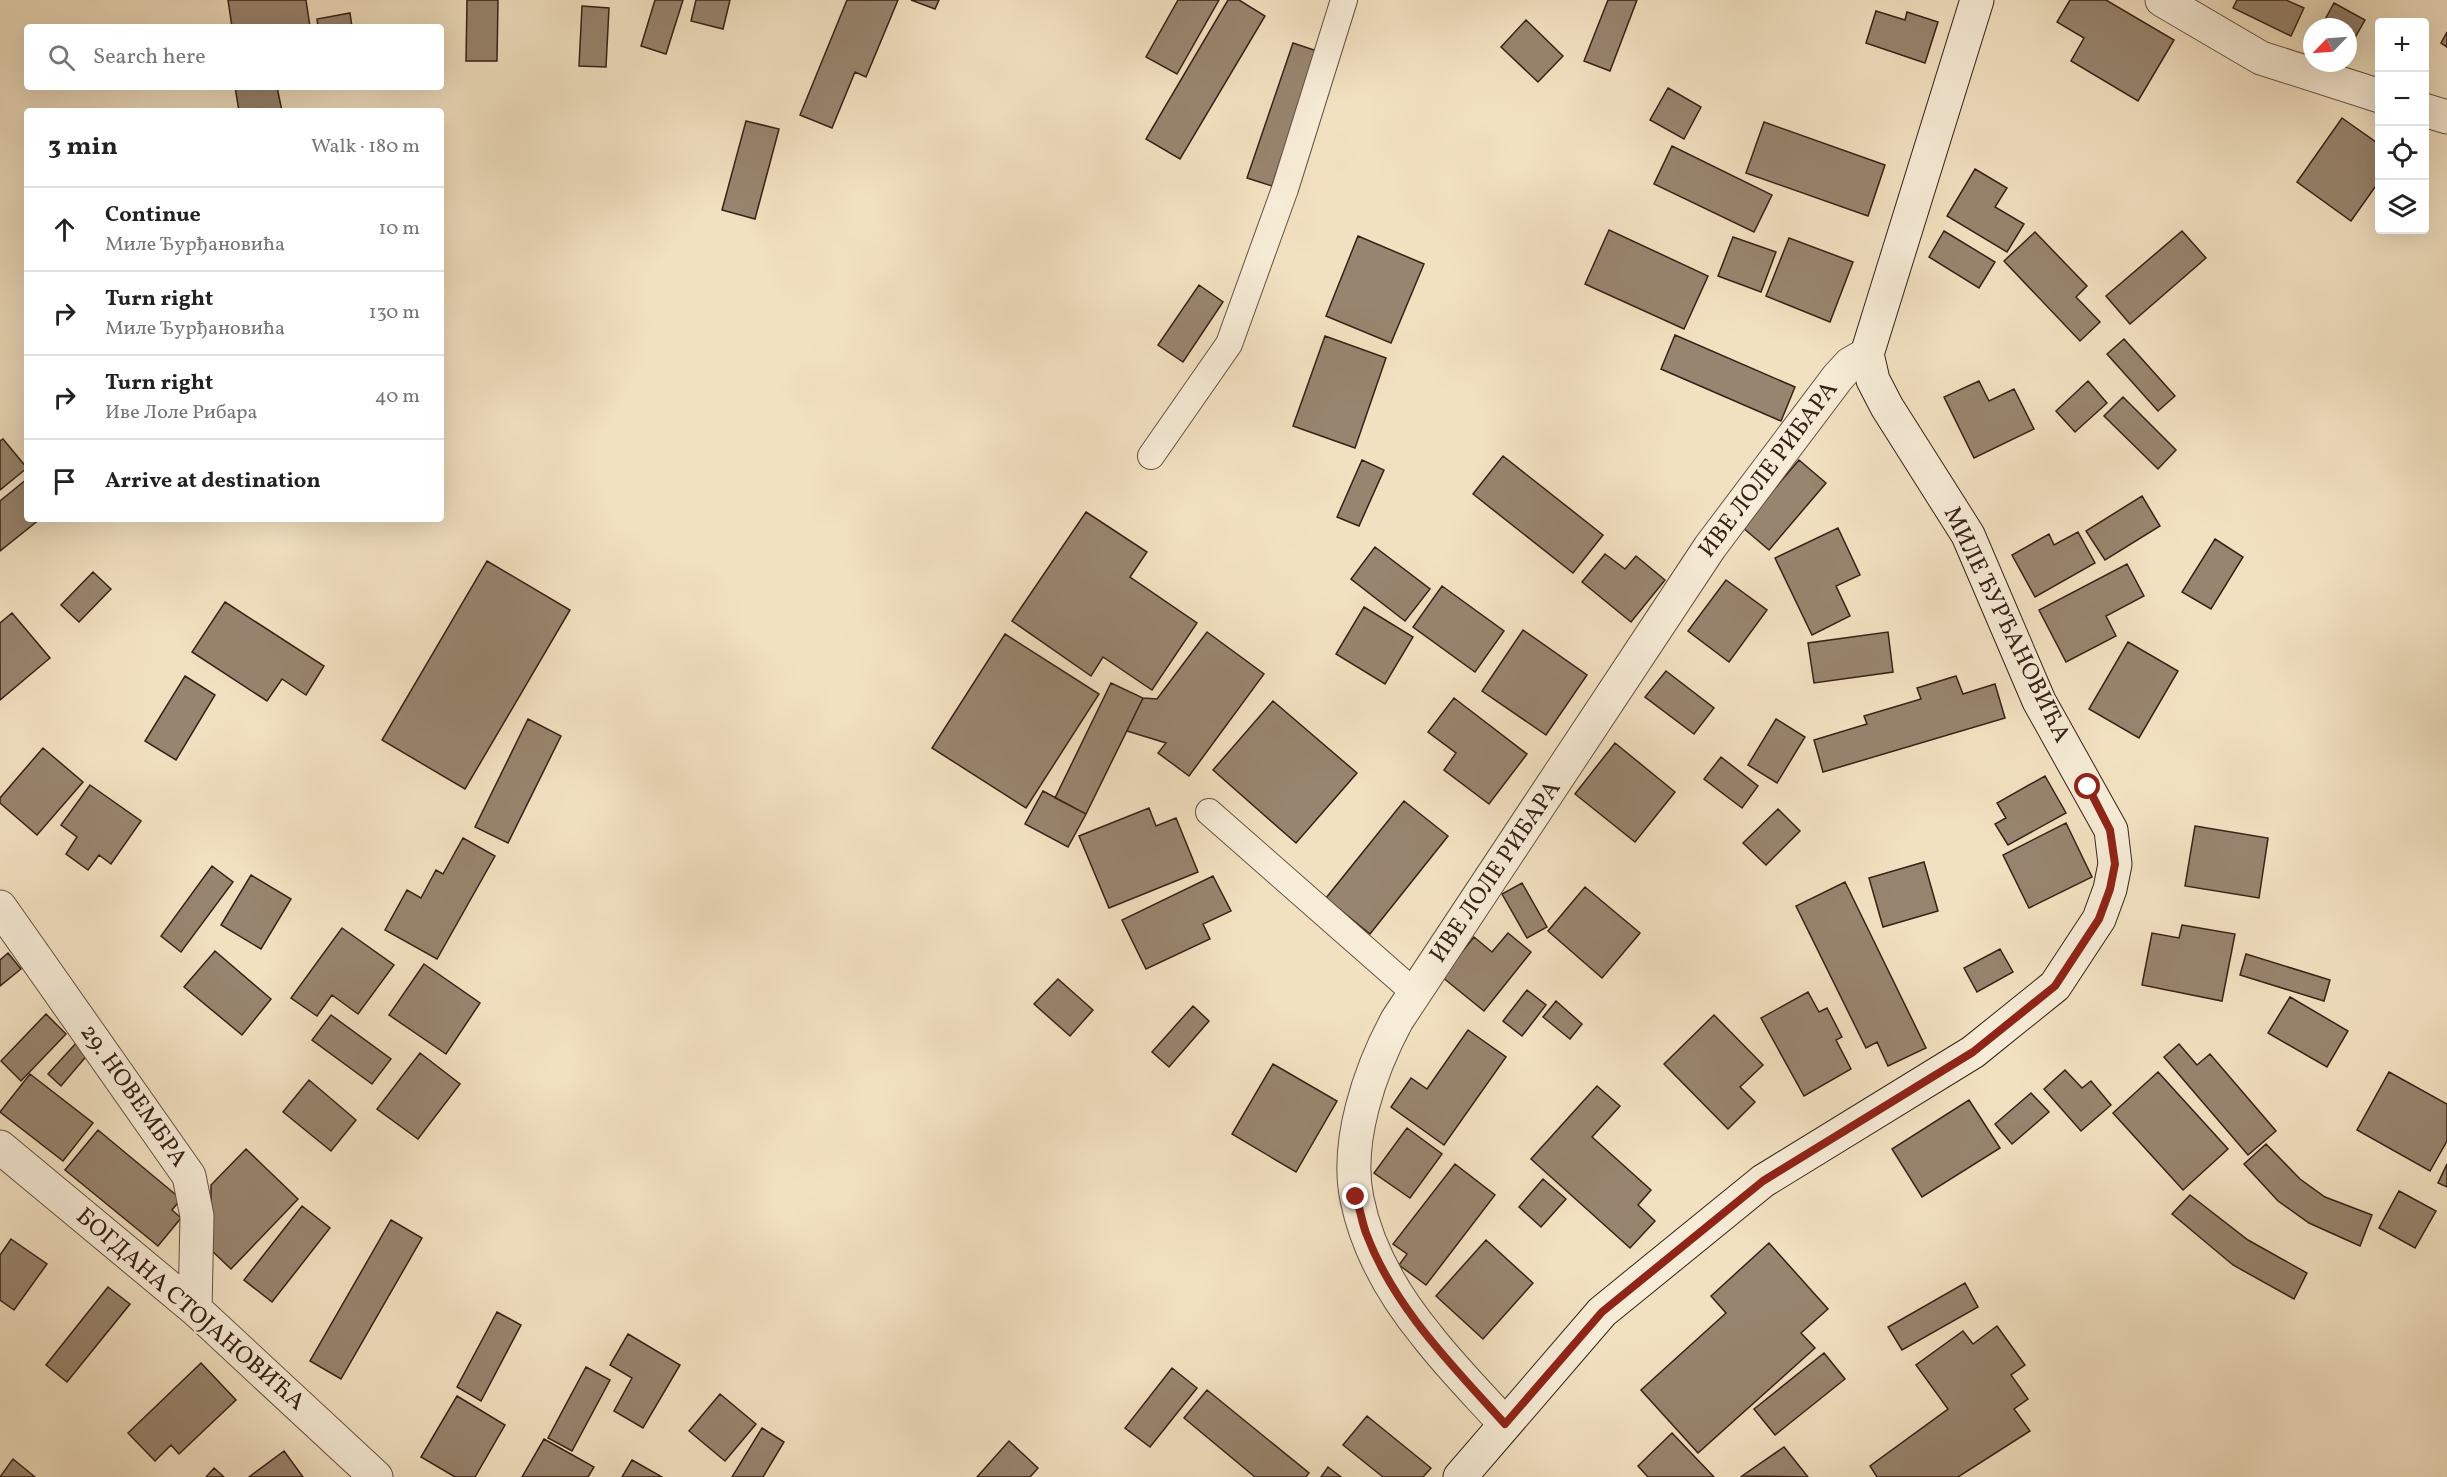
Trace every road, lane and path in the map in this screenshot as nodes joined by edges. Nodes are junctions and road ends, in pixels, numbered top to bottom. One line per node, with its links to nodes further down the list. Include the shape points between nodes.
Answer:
1 (1344, 0): 8 (lane, via 1285,189 1229,344)
2 (1977, 0): 7 (street)
3 (2162, 0): 4 (street, via 2261,58)
4 (2375, 95)
5 (2429, 112): 6 (street)
6 (2447, 117)
7 (1867, 354): 11 (street, ИВЕ ЛОЛЕ РИБАРА, via 1838,377 1710,547); 14 (street, МИЛЕ ЂУРЂАНОВИЋА, via 1873,380 1887,407 1968,535 2039,701 2110,830 2115,864 2110,889 2099,919 2055,986 1973,1052 1763,1181 1602,1312)
8 (1151, 456)
9 (1209, 812): 11 (lane)
10 (0, 908): 13 (street, 29. НОВЕМБРА, via 189,1176 197,1216)
11 (1415, 993): 14 (street, ИВЕ ЛОЛЕ РИБАРА, via 1385,1041 1365,1095 1355,1159 1356,1197 1366,1233 1402,1302)
12 (0, 1147): 13 (street, БОГДАНА СТОЈАНОВИЋА)
13 (195, 1309): 15 (street, БОГДАНА СТОЈАНОВИЋА)
14 (1505, 1424): 16 (street, МИЛЕ ЂУРЂАНОВИЋА)
15 (376, 1477)
16 (1460, 1477)

